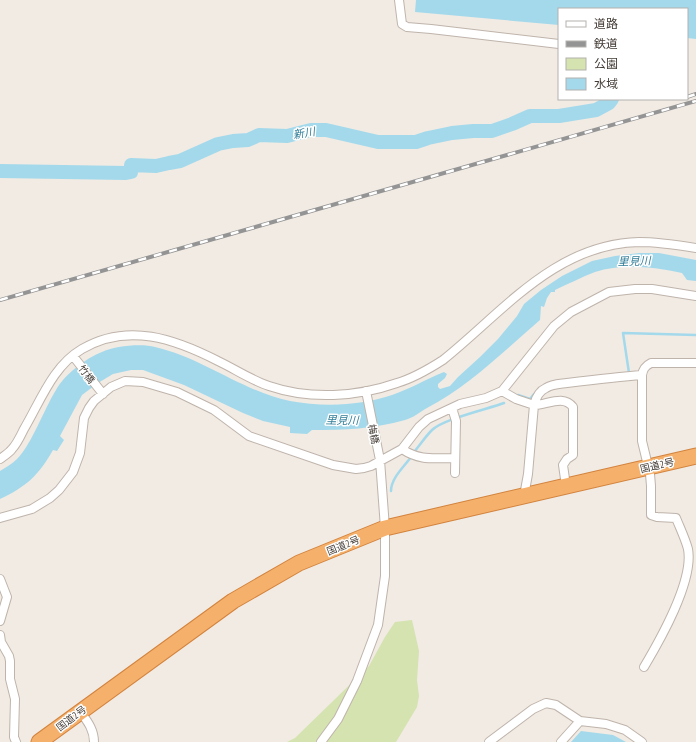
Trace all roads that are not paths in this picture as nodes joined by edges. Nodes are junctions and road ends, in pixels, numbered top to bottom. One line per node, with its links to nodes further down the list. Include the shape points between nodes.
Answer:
1 (399, 0): 2 (street, via 402,24 407,27)
2 (558, 44)
3 (696, 248): 10 (street, via 637,242 604,246 574,257 530,284 443,360 398,383)
4 (696, 296): 8 (street, via 652,289 609,292 571,312 554,326)
5 (74, 357): 9 (street, 竹橋); 10 (street, via 82,349 108,339 150,336 177,342 269,386 319,395); 17 (street, via 64,364 49,383 12,449)
6 (696, 363): 7 (street, via 651,363 643,369)
7 (642, 376): 11 (street, via 587,380 552,386 539,393); 18 (street, via 642,441)
8 (502, 391): 11 (street); 12 (street)
9 (101, 392): 14 (street, via 125,381 143,382 177,392 214,410 249,436 333,465 364,468 371,466); 22 (street, via 84,418 80,453 73,472 59,490 32,509)
10 (366, 392): 14 (street, 梅橋)
11 (534, 405): 20 (street, via 557,400 570,403 573,407 573,455 563,464); 21 (street)
12 (452, 408): 13 (street, via 428,419); 16 (street, via 455,419)
13 (402, 449): 14 (street); 16 (street, via 423,458)
14 (379, 456): 23 (street, 梅橋)
15 (696, 456): 18 (highway, 国道2号)
16 (455, 458): 19 (street)
17 (0, 459)
18 (649, 467): 20 (highway, 国道2号); 24 (street, via 651,514 657,517 676,518)
19 (455, 473)
20 (566, 486): 21 (highway, 国道2号)
21 (524, 496): 23 (highway, 国道2号)
22 (0, 518)
23 (385, 528): 29 (highway, 国道2号, via 299,563 233,601); 34 (street, 梅橋, via 385,576 378,625 357,681 338,719)
24 (692, 560): 28 (street, via 665,632)
25 (0, 579): 26 (street, via 7,597)
26 (0, 621)
27 (0, 635): 31 (street, via 10,661 10,679 15,699)
28 (644, 667)
29 (80, 711): 32 (highway, 国道2号); 33 (street, via 90,725)
30 (580, 721): 35 (street, via 556,705 546,703 533,709); 36 (street); 37 (street, via 606,724 625,730)
31 (16, 742)
32 (39, 742)
33 (94, 742)
34 (321, 742)
35 (489, 742)
36 (561, 742)
37 (642, 742)

